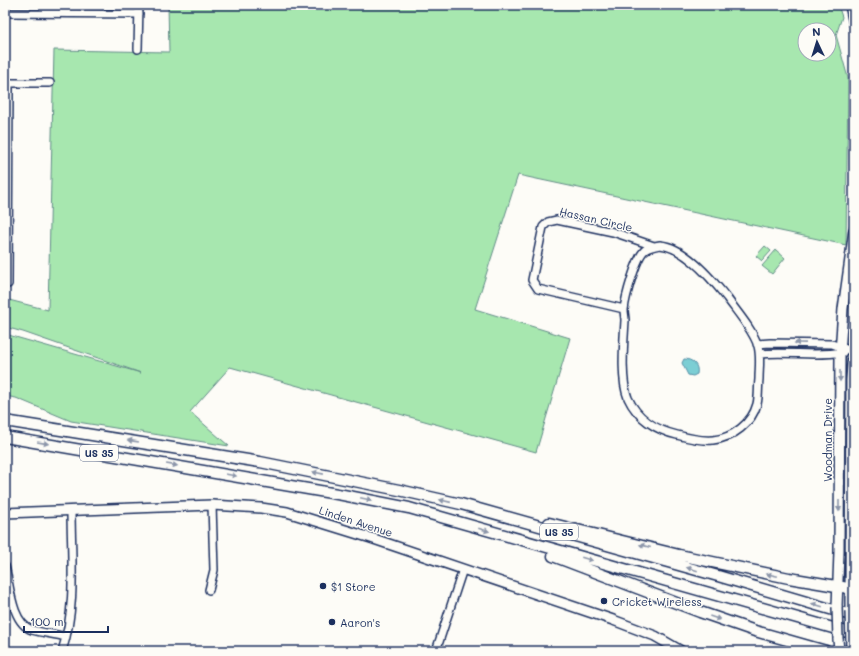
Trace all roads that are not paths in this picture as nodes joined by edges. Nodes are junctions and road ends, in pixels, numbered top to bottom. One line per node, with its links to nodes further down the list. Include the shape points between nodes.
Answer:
1 (139, 5): 4 (street)
2 (850, 5): 5 (main road)
3 (5, 13): 4 (street)
4 (139, 14): 6 (street)
5 (854, 24)
6 (138, 48)
7 (7, 83): 8 (street); 11 (street)
8 (50, 83)
9 (854, 230): 15 (main road, Woodman Drive)
10 (654, 246): 12 (street, via 645,250 638,259); 12 (street, Hassan Circle, via 613,232 557,220 548,222 543,227 532,280 538,289); 14 (street, via 665,245 672,248 708,275)
11 (8, 284)
12 (624, 310): 17 (street, via 624,381 627,396 645,420 671,433 713,440 740,429 756,406)
13 (854, 335): 16 (main road)
14 (757, 344): 15 (street, one-way to 14, via 832,344); 17 (street)
15 (840, 350): 16 (street); 17 (street, via 833,354); 27 (main road, Woodman Drive, one-way to 27)
16 (852, 351): 28 (main road)
17 (760, 354)
18 (5, 421): 20 (highway, US 35, one-way to 18, via 260,462)
19 (5, 437): 24 (highway, US 35, one-way to 24, via 343,494 409,508)
20 (461, 504): 27 (highway, one-way to 20, via 686,557 564,526); 30 (highway, US 35, one-way to 20)
21 (212, 505): 22 (main road, Linden Avenue); 26 (main road, Linden Avenue, via 287,512); 29 (street, via 214,570)
22 (70, 510): 23 (main road, Linden Avenue); 31 (street, via 71,605)
23 (5, 513)
24 (509, 537): 32 (highway, US 35, one-way to 32); 36 (highway, one-way to 36, via 700,612)
25 (5, 566): 31 (street, via 16,614 22,624 31,630)
26 (463, 569): 34 (street); 35 (main road, Linden Avenue, via 620,622 655,636)
27 (838, 586): 28 (highway); 37 (main road, Woodman Drive, bridge)
28 (852, 588): 30 (main road)
29 (209, 590)
30 (852, 614): 32 (main road, bridge)
31 (66, 636): 33 (street)
32 (852, 642)
33 (62, 651)
34 (436, 651)
35 (681, 651)
36 (826, 651)
37 (839, 651)

